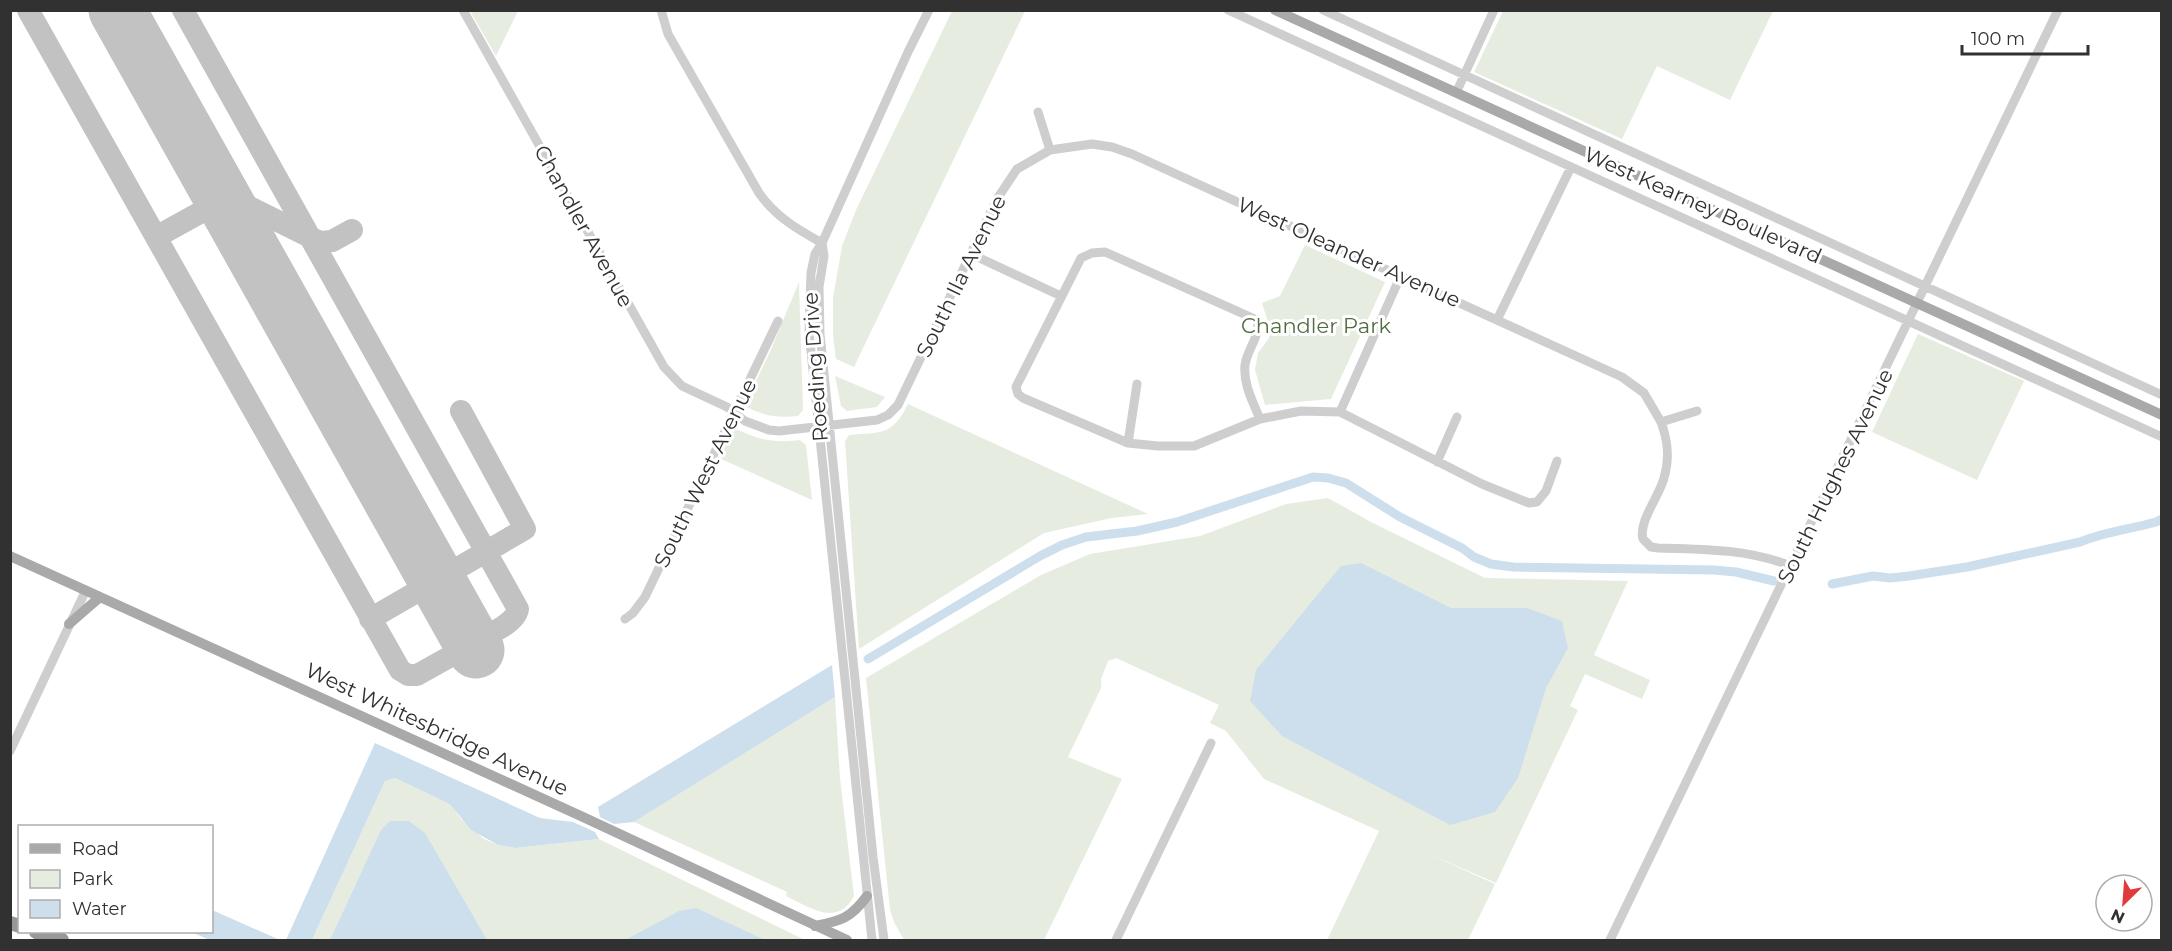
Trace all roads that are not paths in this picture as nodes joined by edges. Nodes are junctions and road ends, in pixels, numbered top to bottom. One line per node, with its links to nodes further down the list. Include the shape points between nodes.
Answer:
1 (463, 10): 27 (street, Chandler Avenue, via 664,367 682,386)
2 (661, 10): 14 (street, via 668,34 759,193 788,224)
3 (929, 10): 14 (street)
4 (1228, 10): 13 (street, West Kearney Boulevard)
5 (1275, 10): 10 (main road, West Kearney Boulevard)
6 (1323, 10): 9 (street, West Kearney Boulevard)
7 (1494, 10): 9 (street)
8 (2058, 10): 17 (street, South Hughes Avenue)
9 (1464, 75): 10 (street); 17 (street, West Kearney Boulevard)
10 (1456, 93): 19 (main road, West Kearney Boulevard)
11 (1038, 112): 12 (street)
12 (1050, 150): 15 (street, South Ila Avenue, via 1017,169 997,199); 16 (street, West Oleander Avenue, via 1092,144 1132,154)
13 (1571, 167): 20 (street); 22 (street, West Kearney Boulevard)
14 (822, 243): 33 (street, Roeding Drive, via 818,309); 34 (street, Roeding Drive, via 811,273 809,310)
15 (971, 254): 18 (street); 28 (street, South Ila Avenue, via 898,405)
16 (1401, 275): 20 (street, West Oleander Avenue); 26 (street)
17 (1925, 288): 19 (street, South Hughes Avenue); 24 (street, West Kearney Boulevard)
18 (1061, 296): 31 (street, via 1081,258 1105,252 1257,320 1259,328 1245,365 1245,378); 36 (street, via 1016,387 1018,394)
19 (1917, 304): 22 (street, South Hughes Avenue); 29 (main road, West Kearney Boulevard)
20 (1497, 320): 32 (street, West Oleander Avenue, via 1622,377 1644,393)
21 (778, 321): 27 (street, South West Avenue)
22 (1909, 323): 35 (street, West Kearney Boulevard); 40 (street, South Hughes Avenue)
23 (1137, 384): 36 (street)
24 (2162, 395)
25 (1697, 411): 32 (street)
26 (1340, 412): 31 (street, via 1301,411); 38 (street)
27 (734, 413): 34 (street, Chandler Avenue, via 769,430); 43 (street, South West Avenue, via 645,597)
28 (888, 415): 33 (street, Chandler Avenue, via 861,423)
29 (2162, 415)
30 (1457, 417): 38 (street)
31 (1260, 419): 36 (street, via 1194,446)
32 (1661, 422): 40 (street, West Oleander Avenue, via 1668,460 1662,486 1643,526 1643,538 1651,547 1746,553)
33 (829, 425): 34 (street, Chandler Avenue); 53 (street, Roeding Drive)
34 (818, 427): 47 (street, Roeding Drive)
35 (2162, 437)
36 (1128, 443)
37 (1557, 461): 38 (street, via 1546,491 1536,502 1529,503)
38 (1437, 462)
39 (13, 556): 41 (main road, West Whitesbridge Avenue)
40 (1791, 566): 55 (street, South Hughes Avenue)
41 (86, 590): 42 (main road, West Whitesbridge Avenue); 44 (street)
42 (100, 597): 44 (main road); 48 (main road, West Whitesbridge Avenue)
43 (625, 619)
44 (69, 624): 46 (street)
45 (1211, 743): 54 (street)
46 (10, 751)
47 (867, 896): 48 (main road, via 844,918); 52 (street, Roeding Drive)
48 (815, 926): 51 (main road, West Whitesbridge Avenue)
49 (39, 933): 50 (highway)
50 (62, 940)
51 (847, 940)
52 (872, 940)
53 (884, 940)
54 (1116, 940)
55 (1610, 940)

